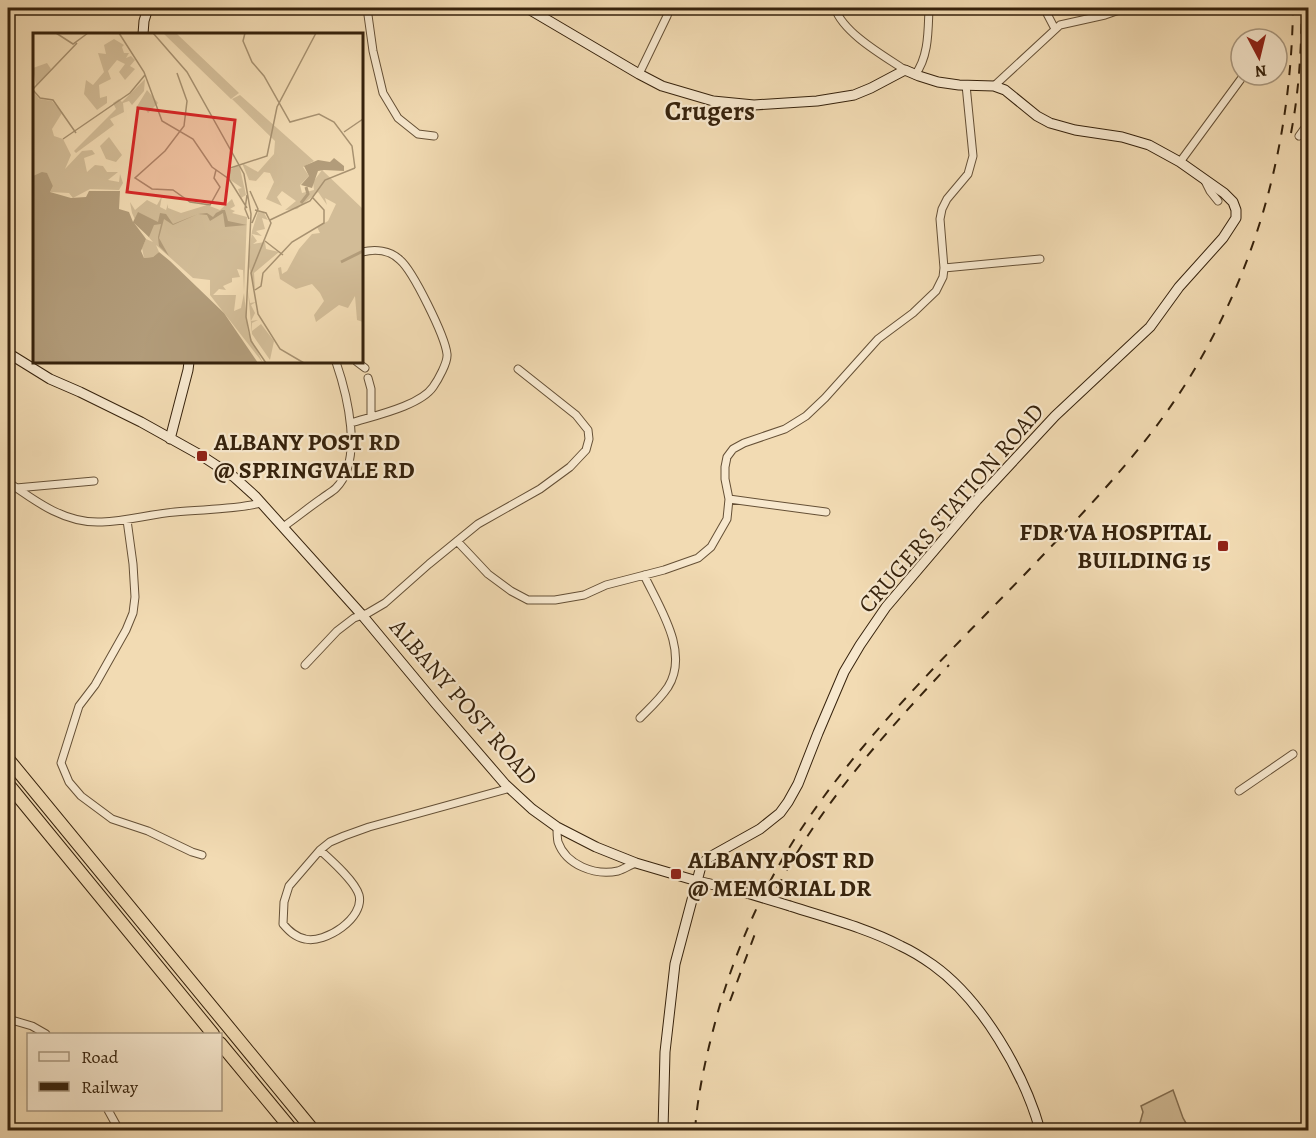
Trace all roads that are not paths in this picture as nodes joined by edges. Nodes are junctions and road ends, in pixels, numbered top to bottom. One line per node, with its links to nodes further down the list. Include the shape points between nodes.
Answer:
1 (148, 8): 10 (street)
2 (367, 8): 19 (street, via 382,93 398,118 418,134)
3 (527, 8): 12 (street)
4 (670, 8): 12 (street)
5 (835, 8): 11 (street, via 853,33)
6 (928, 8): 13 (street, via 927,46)
7 (1044, 8): 9 (street)
8 (1125, 8): 9 (street)
9 (1055, 29): 15 (street)
10 (143, 33)
11 (905, 70): 12 (street, via 854,95 754,105 713,101 662,86); 13 (street)
12 (639, 74)
13 (915, 75): 14 (street)
14 (966, 85): 15 (street); 25 (street, via 973,156 968,174 946,199 939,219)
15 (994, 86): 20 (street, CRUGERS STATION ROAD, via 1050,123 1122,136)
16 (1235, 87): 20 (street)
17 (1308, 129): 18 (street)
18 (1299, 135)
19 (434, 136)
20 (1180, 162): 21 (street, CRUGERS STATION ROAD)
21 (1204, 179): 22 (street); 58 (street, CRUGERS STATION ROAD, via 1233,202 1236,214 1228,230 1150,327 1055,416 886,607 844,672 788,802 760,829 708,858)
22 (1218, 201)
23 (363, 252): 33 (street, via 379,250 401,260 423,296 447,355 433,388 422,399)
24 (1040, 259): 25 (street)
25 (944, 268): 39 (street, via 936,291 878,339 806,416 785,429 733,449 725,467)
26 (8, 354): 35 (street, ALBANY POST ROAD)
27 (189, 363): 35 (street)
28 (336, 363): 34 (street)
29 (358, 363): 30 (street)
30 (365, 368)
31 (518, 369): 44 (street, via 576,415 588,430 586,450 540,489 478,524)
32 (368, 378): 33 (street)
33 (371, 417): 34 (street)
34 (351, 423): 43 (street, via 347,469 337,487)
35 (170, 439): 40 (street, ALBANY POST ROAD, via 234,477)
36 (94, 481): 38 (street)
37 (8, 482): 38 (street)
38 (16, 488): 42 (street, via 60,515 100,523)
39 (729, 499): 41 (street); 45 (street, via 727,519 705,553)
40 (261, 503): 42 (street); 43 (street, ALBANY POST ROAD)
41 (826, 512)
42 (127, 519): 56 (street, via 133,564 133,613 100,676 79,706 61,763 69,782 112,819)
43 (283, 527): 46 (street, ALBANY POST ROAD)
44 (457, 541): 45 (street, via 488,574 528,600 584,595); 46 (street, via 385,603)
45 (644, 575): 48 (street, via 670,630 676,648 676,668 669,686)
46 (362, 615): 47 (street, via 337,631); 52 (street, ALBANY POST ROAD)
47 (305, 665)
48 (640, 718)
49 (1293, 754): 53 (street)
50 (8, 759): 66 (highway)
51 (8, 784): 61 (highway)
52 (510, 788): 54 (street, ALBANY POST ROAD); 55 (street, via 369,827)
53 (1239, 791)
54 (557, 827): 57 (street, ALBANY POST ROAD); 57 (street, via 558,841 567,857 584,868 597,873)
55 (320, 850): 55 (street, via 355,886 360,903 357,912 340,929 308,940 294,935 282,924 284,902 289,886)
56 (202, 855)
57 (636, 863): 58 (street, ALBANY POST ROAD)
58 (697, 881): 67 (street, CRUGERS STATION ROAD, via 675,964 665,1052); 68 (street, ALBANY POST ROAD, bridge, via 872,933 934,966 973,1003 1001,1043 1027,1090)
59 (8, 1019): 60 (street)
60 (43, 1033)
61 (211, 1033)
62 (222, 1045): 65 (highway)
63 (109, 1111): 64 (street)
64 (119, 1131)
65 (292, 1131)
66 (314, 1131)
67 (663, 1131)
68 (1040, 1131)

